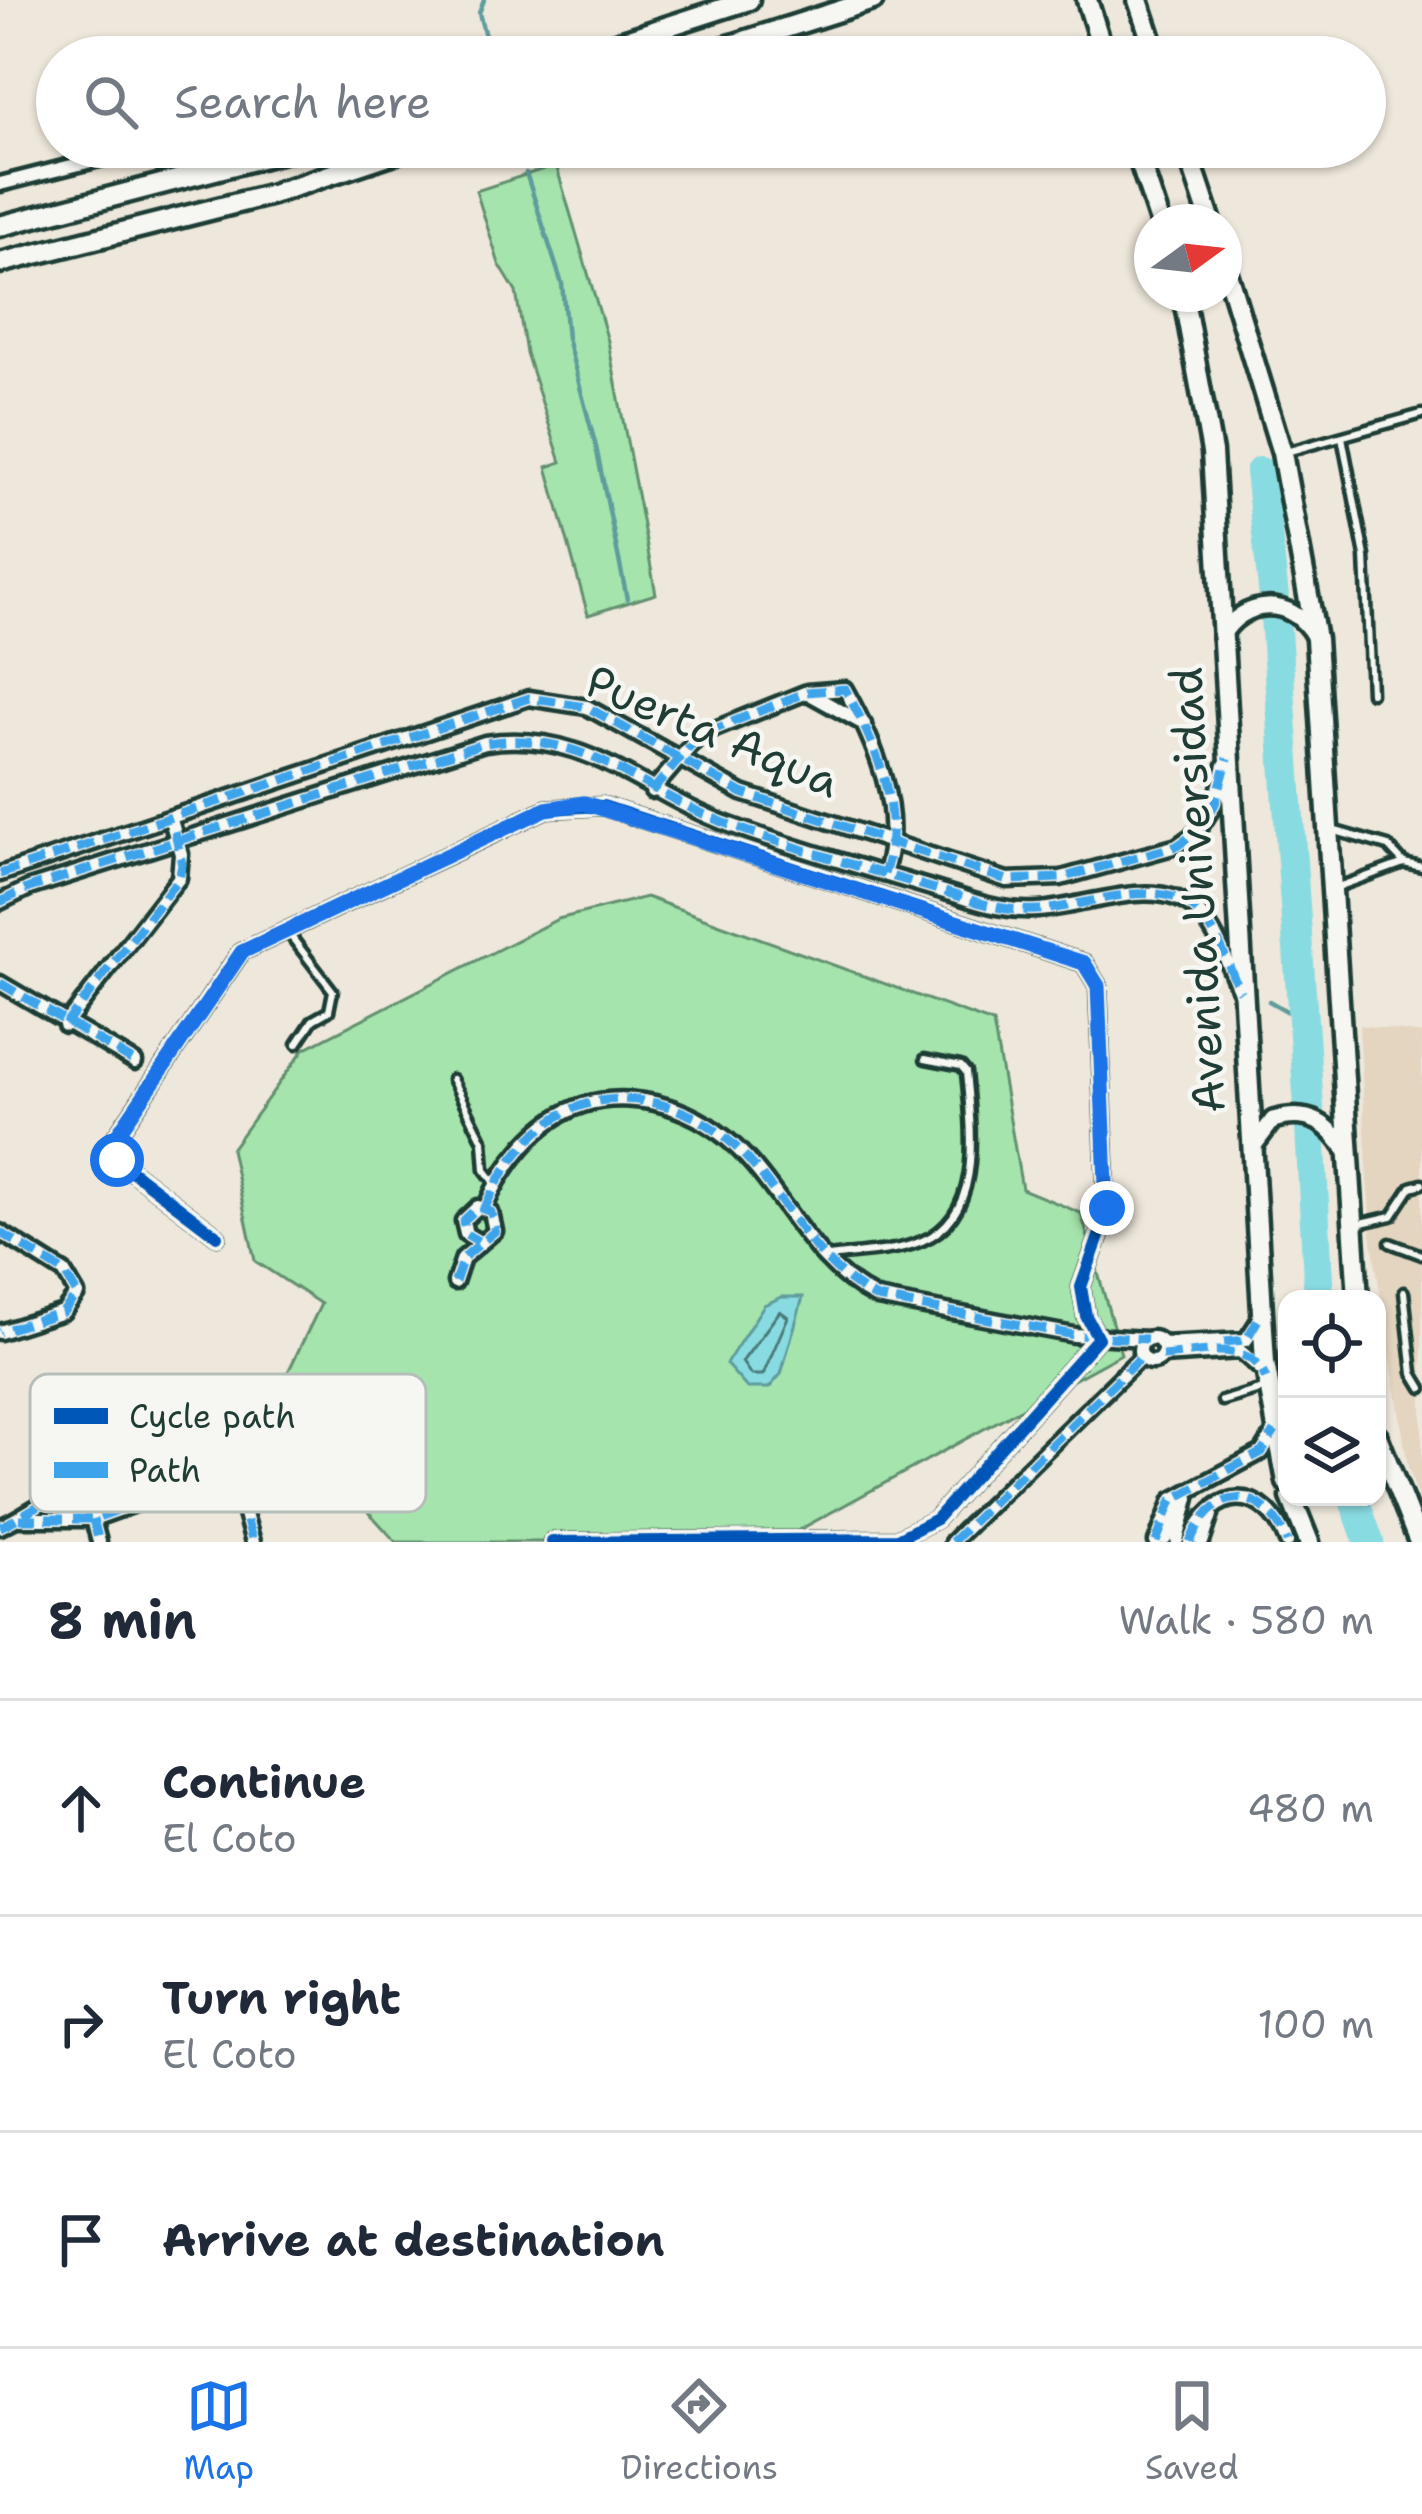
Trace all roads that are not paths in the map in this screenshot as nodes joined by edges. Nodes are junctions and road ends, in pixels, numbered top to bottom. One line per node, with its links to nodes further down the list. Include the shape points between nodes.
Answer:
1 (749, 0): 5 (main road)
2 (873, 0): 6 (main road)
3 (1087, 0): 7 (main road)
4 (1138, 0): 8 (main road)
5 (638, 36)
6 (760, 36)
7 (1099, 36)
8 (1150, 36)
9 (64, 168): 16 (street)
10 (202, 168): 15 (street)
11 (226, 168): 15 (main road)
12 (349, 168): 20 (main road)
13 (1142, 168): 17 (main road)
14 (1193, 168): 18 (main road)
15 (204, 174): 19 (main road)
16 (0, 184)
17 (1154, 204)
18 (1204, 204)
19 (0, 226)
20 (0, 263)
21 (1186, 312): 26 (main road, Avenida Universidad, via 1212,452)
22 (1239, 312): 25 (main road)
23 (1422, 414): 24 (lane)
24 (1342, 436): 25 (lane); 29 (lane, via 1365,556)
25 (1282, 453): 27 (main road)
26 (1221, 637): 27 (street, via 1239,615 1266,606 1296,614); 31 (main road, Avenida Universidad)
27 (1316, 638): 35 (main road)
28 (807, 692): 30 (street); 30 (street, via 845,688); 32 (street, via 700,735)
29 (1372, 693)
30 (865, 724): 37 (street)
31 (1228, 758): 37 (street, Puerta Aqua, via 1198,831 1129,861 1061,878 1007,880); 46 (main road, Avenida Universidad)
32 (678, 759): 33 (street); 34 (street, Puerta Aqua, via 587,707 529,698); 37 (street, Puerta Aqua, via 742,793)
33 (652, 791): 36 (street, Puerta Aqua, via 574,746 524,737); 41 (street, Puerta Aqua, via 728,825)
34 (171, 820): 36 (street); 40 (street, Puerta Aqua)
35 (1328, 829): 38 (lane, via 1388,846); 42 (main road)
36 (178, 843): 43 (street, Puerta Aqua); 47 (street, via 179,878)
37 (895, 844): 41 (street)
38 (1404, 863): 39 (lane); 42 (lane)
39 (1422, 867)
40 (0, 874)
41 (884, 874): 46 (street, Puerta Aqua, via 1000,910 1169,896 1196,909)
42 (1332, 889): 53 (main road)
43 (0, 902)
44 (286, 930): 48 (lane, via 333,991 329,1012); 59 (street, via 237,956 113,1141 117,1160); 69 (street, via 546,809 584,803 1084,963 1098,986 1107,1208 1082,1296)
45 (0, 982): 47 (street)
46 (1240, 992): 52 (main road, Avenida Universidad)
47 (65, 1025): 50 (street)
48 (297, 1044)
49 (925, 1059): 63 (lane, via 966,1072 970,1160 961,1203 924,1241)
50 (135, 1062)
51 (452, 1079): 55 (lane)
52 (1251, 1153): 53 (street, via 1263,1127 1287,1116 1328,1125); 67 (main road, Avenida Universidad)
53 (1348, 1154): 57 (main road)
54 (1422, 1184): 57 (lane, via 1391,1216)
55 (497, 1185): 56 (street); 63 (street, via 536,1132 560,1114 590,1102 675,1108 734,1140)
56 (485, 1208): 60 (street, via 496,1225); 60 (street, via 463,1220)
57 (1353, 1224): 65 (main road)
58 (0, 1232): 68 (street, via 64,1272 76,1294 73,1304)
59 (217, 1236)
60 (478, 1241): 64 (street)
61 (1390, 1243): 62 (lane)
62 (1422, 1255)
63 (823, 1258): 69 (street, via 877,1298)
64 (455, 1282)
65 (1357, 1290)
66 (1404, 1292): 74 (lane)
67 (1262, 1313): 71 (street, via 1246,1340); 73 (main road, Avenida Universidad)
68 (0, 1332)
69 (1098, 1338): 70 (street); 90 (street, via 914,1535)
70 (1147, 1340): 71 (street); 72 (street)
71 (1162, 1350): 72 (street, via 1152,1362); 73 (street, via 1240,1352 1259,1364)
72 (1142, 1356): 91 (street)
73 (1266, 1384): 75 (lane); 76 (main road, Avenida Universidad)
74 (1422, 1388)
75 (1222, 1401)
76 (1275, 1431): 77 (main road, Avenida Universidad); 87 (street, via 1262,1453 1190,1491)
77 (1278, 1444)
78 (1386, 1459): 95 (main road)
79 (1218, 1504): 87 (street); 92 (street); 93 (street, via 1263,1502)
80 (1295, 1506): 94 (main road)
81 (31, 1512): 84 (street)
82 (112, 1512): 85 (street)
83 (244, 1512): 89 (street)
84 (19, 1519): 85 (street); 86 (street)
85 (93, 1519): 88 (street)
86 (0, 1527)
87 (1172, 1541)
88 (99, 1542)
89 (253, 1542)
90 (552, 1542)
91 (952, 1542)
92 (1202, 1542)
93 (1288, 1542)
94 (1309, 1542)
95 (1419, 1542)

